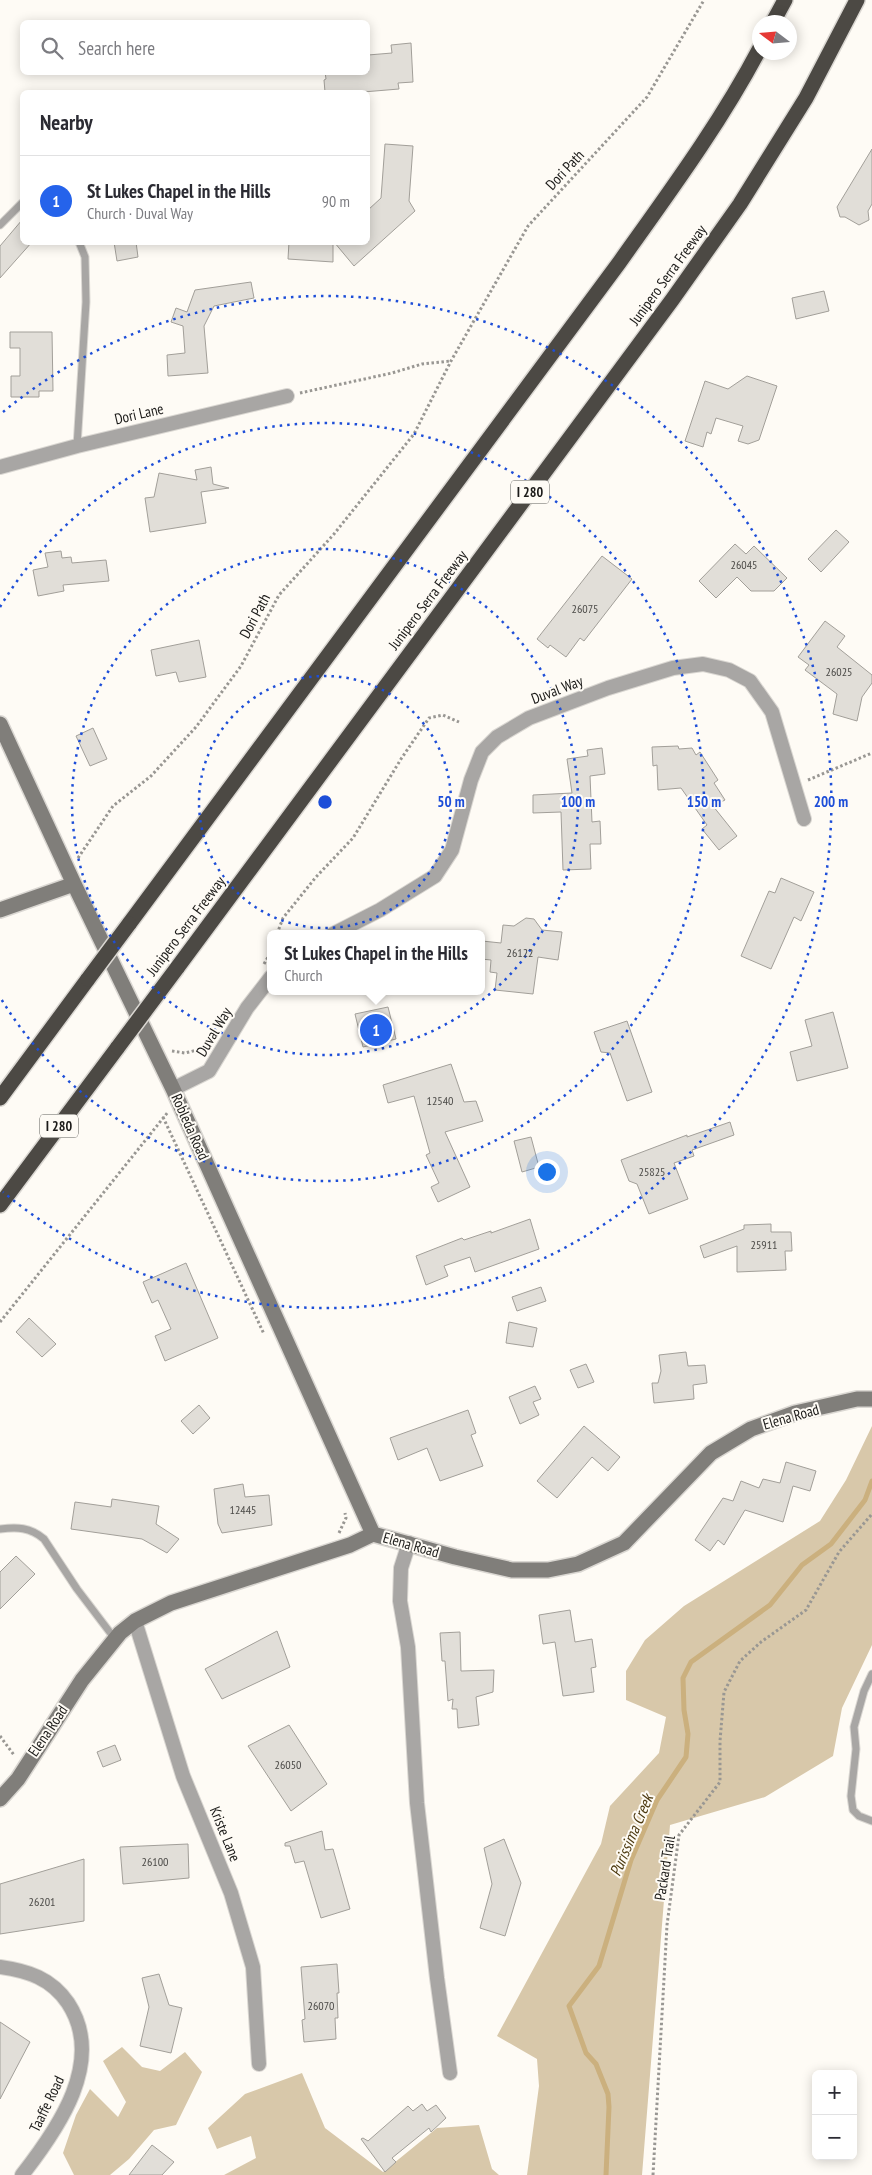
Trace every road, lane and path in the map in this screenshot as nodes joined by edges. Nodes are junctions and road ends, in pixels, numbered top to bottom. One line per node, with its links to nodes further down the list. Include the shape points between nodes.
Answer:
1 (704, 0): 9 (path, Dori Path, via 647,97 528,226)
2 (785, 0): 4 (highway)
3 (858, 0): 30 (highway, Junipero Serra Freeway / I 280, bridge, via 806,98 740,204 678,292)
4 (777, 15)
5 (753, 60): 28 (highway, bridge, via 686,169 619,263)
6 (20, 205): 7 (lane)
7 (0, 225)
8 (80, 245): 11 (lane, via 85,258 86,302)
9 (451, 361): 10 (path, via 422,364 392,374); 18 (path, Dori Path, via 414,434 334,534 279,596 241,666 202,720 151,776 113,806)
10 (287, 396): 11 (street, Dori Lane)
11 (77, 446): 12 (street, Dori Lane)
12 (0, 467)
13 (459, 722): 20 (path, via 443,714 430,718 353,838 316,877 283,918)
14 (0, 724): 18 (street, Robleda Road)
15 (872, 753): 16 (path)
16 (795, 785): 17 (street, Duval Way); 21 (street, Duval Way, via 772,712 750,680 730,670 703,664 673,668 608,688 529,718 497,737 482,752 452,850 435,876)
17 (804, 819)
18 (71, 878): 19 (street); 27 (street, Robleda Road)
19 (0, 910)
20 (278, 930)
21 (341, 930)
22 (267, 958): 23 (path)
23 (260, 968)
24 (267, 983): 27 (street, Duval Way, via 247,1008 209,1071)
25 (209, 1046): 26 (path, via 185,1053)
26 (168, 1047)
27 (175, 1094): 29 (path); 38 (street, Robleda Road)
28 (0, 1098)
29 (163, 1117): 31 (path); 32 (path)
30 (0, 1205)
31 (0, 1322)
32 (268, 1342)
33 (872, 1400): 39 (street, Elena Road, via 856,1399 751,1428 711,1454 624,1543 578,1564 548,1570 512,1570)
34 (344, 1511): 37 (path, via 346,1518)
35 (872, 1514): 51 (path, Packard Trail, via 839,1552 806,1610 740,1661 724,1692 720,1782 679,1835 667,1925)
36 (0, 1529): 41 (lane, via 19,1527 37,1532)
37 (338, 1534)
38 (373, 1534): 39 (street, Elena Road); 40 (street, Elena Road, via 350,1545 171,1603)
39 (409, 1543): 49 (street, via 402,1568 400,1601 408,1647 417,1803)
40 (135, 1621): 41 (street, Elena Road); 48 (street, Kriste Lane, via 184,1776 231,1893 253,1967)
41 (115, 1639): 44 (street, Elena Road, via 82,1680)
42 (872, 1674): 46 (lane, via 854,1727 851,1796 853,1810)
43 (0, 1736): 44 (path)
44 (24, 1768): 45 (street, Elena Road)
45 (0, 1799)
46 (872, 1821)
47 (0, 1967): 50 (street, Taaffe Road, via 44,1978 61,1993 75,2014 82,2049 79,2076 67,2106 46,2144)
48 (259, 2064)
49 (450, 2073)
50 (22, 2175)
51 (653, 2175)

